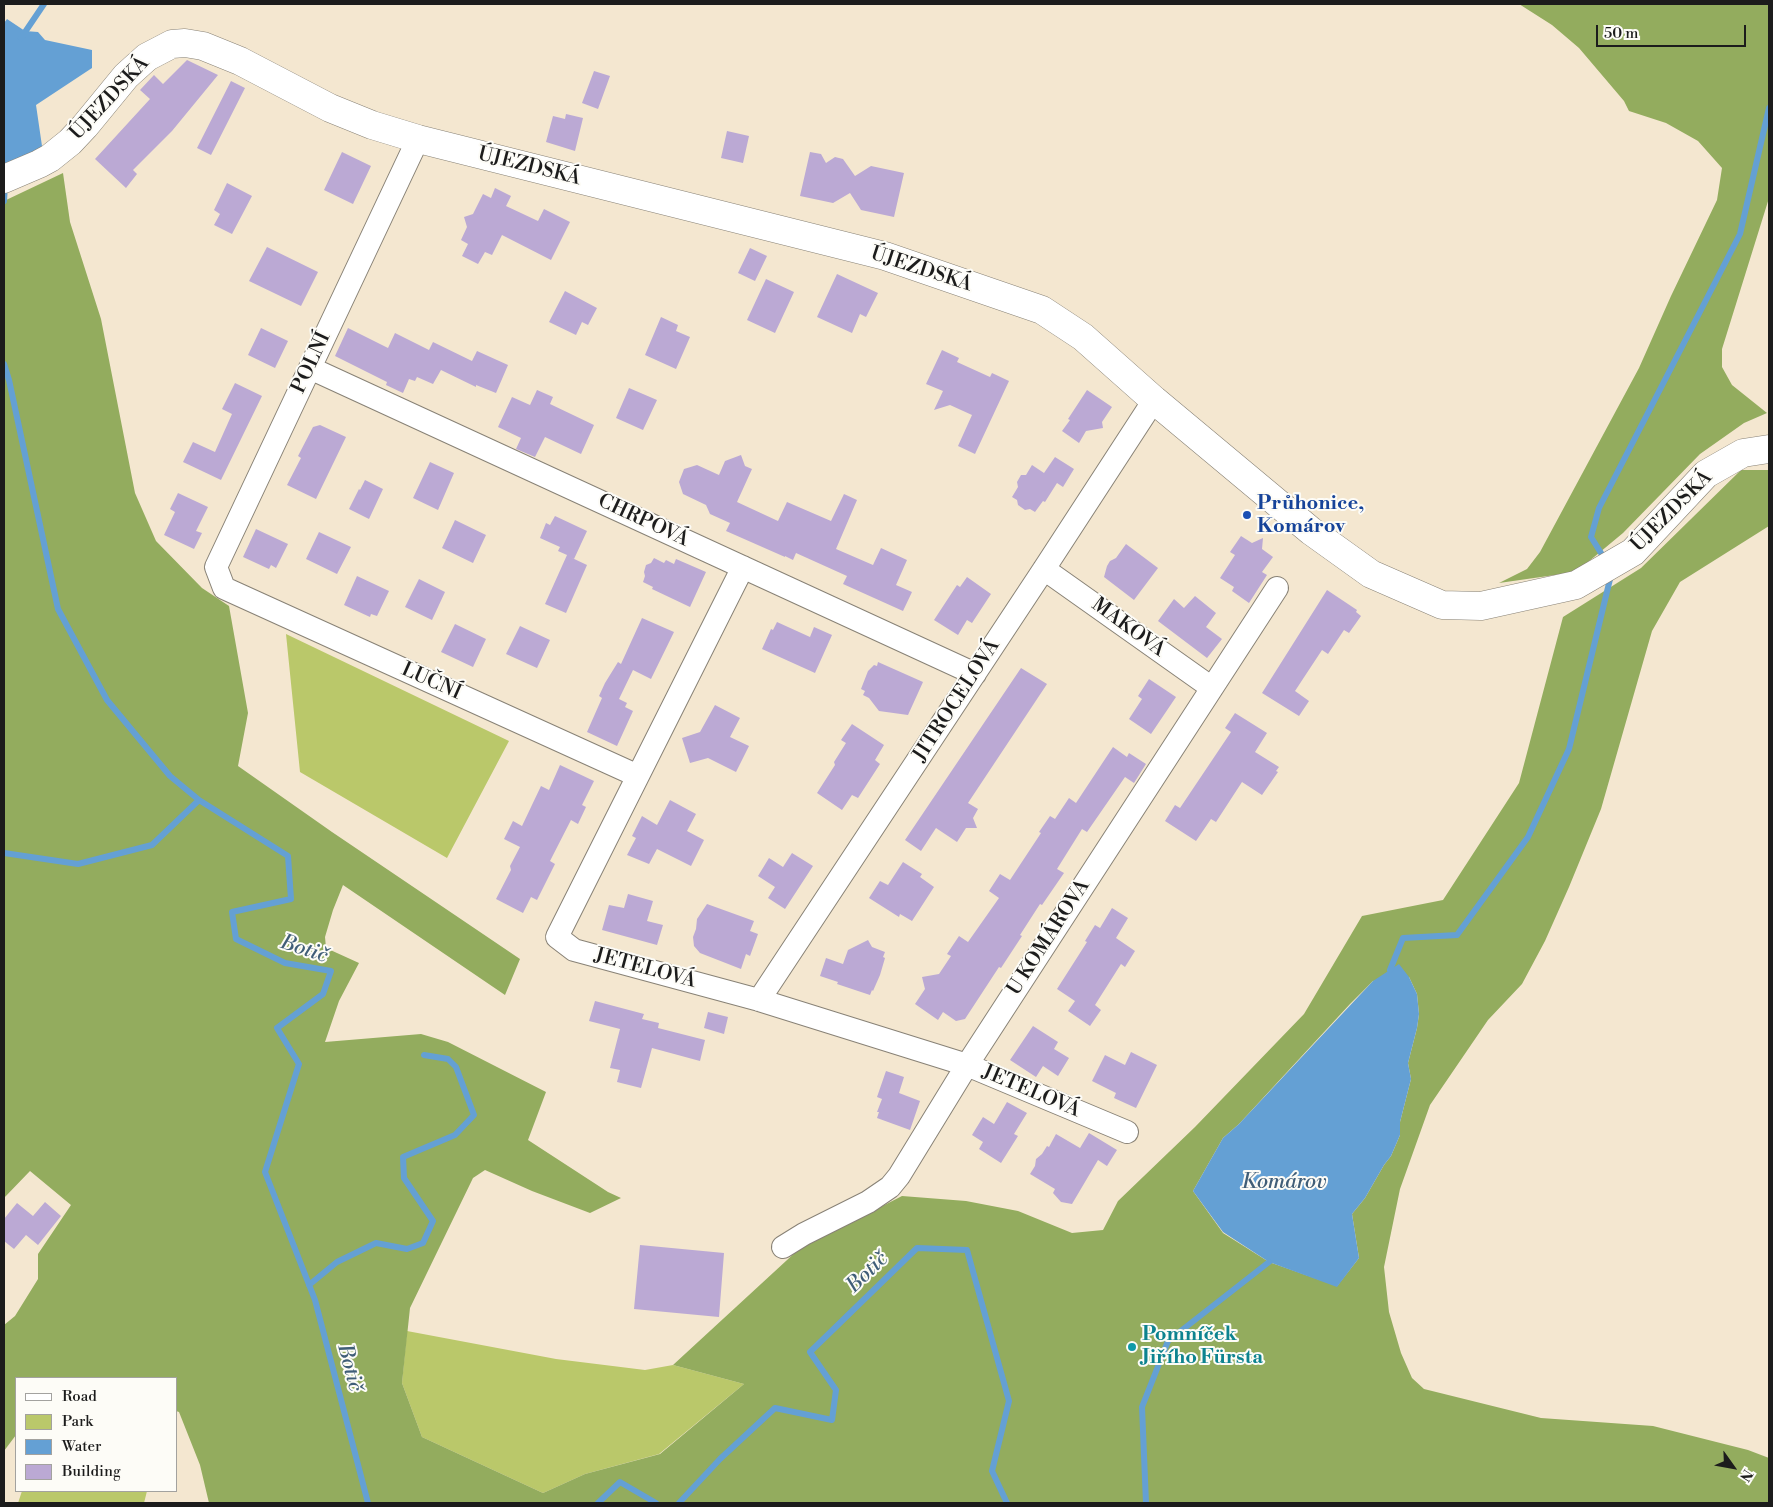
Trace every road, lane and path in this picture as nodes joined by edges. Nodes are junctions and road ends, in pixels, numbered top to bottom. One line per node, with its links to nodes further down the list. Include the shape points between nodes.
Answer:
1 (418, 139): 2 (street, ÚJEZDSKÁ, via 330,108 222,53 194,44 172,44 138,64 85,126 56,153); 3 (street, POLNÍ); 4 (street, ÚJEZDSKÁ, via 885,256 1042,310 1083,337)
2 (4, 179)
3 (310, 368): 6 (street, CHRPOVÁ); 8 (street, POLNÍ, via 216,567)
4 (1154, 400): 5 (street, ÚJEZDSKÁ, via 1311,531 1371,574 1442,604 1481,606 1576,585 1633,552 1706,474 1743,453); 7 (street, JITROCELOVÁ)
5 (1769, 449)
6 (743, 567): 10 (street, CHRPOVÁ); 12 (street, JETELOVÁ)
7 (1044, 569): 10 (street, JITROCELOVÁ); 11 (street, MAKOVÁ)
8 (224, 588): 12 (street, LUČNÍ)
9 (1277, 588): 11 (street, U KOMÁROVA)
10 (975, 674): 13 (street, JITROCELOVÁ)
11 (1212, 688): 14 (street, U KOMÁROVA)
12 (638, 776): 13 (street, JETELOVÁ, via 557,937 574,950)
13 (760, 1000): 14 (street, JETELOVÁ)
14 (967, 1065): 15 (street, JETELOVÁ); 16 (street, U KOMÁROVA, via 890,1187)
15 (1128, 1132)
16 (783, 1247)

